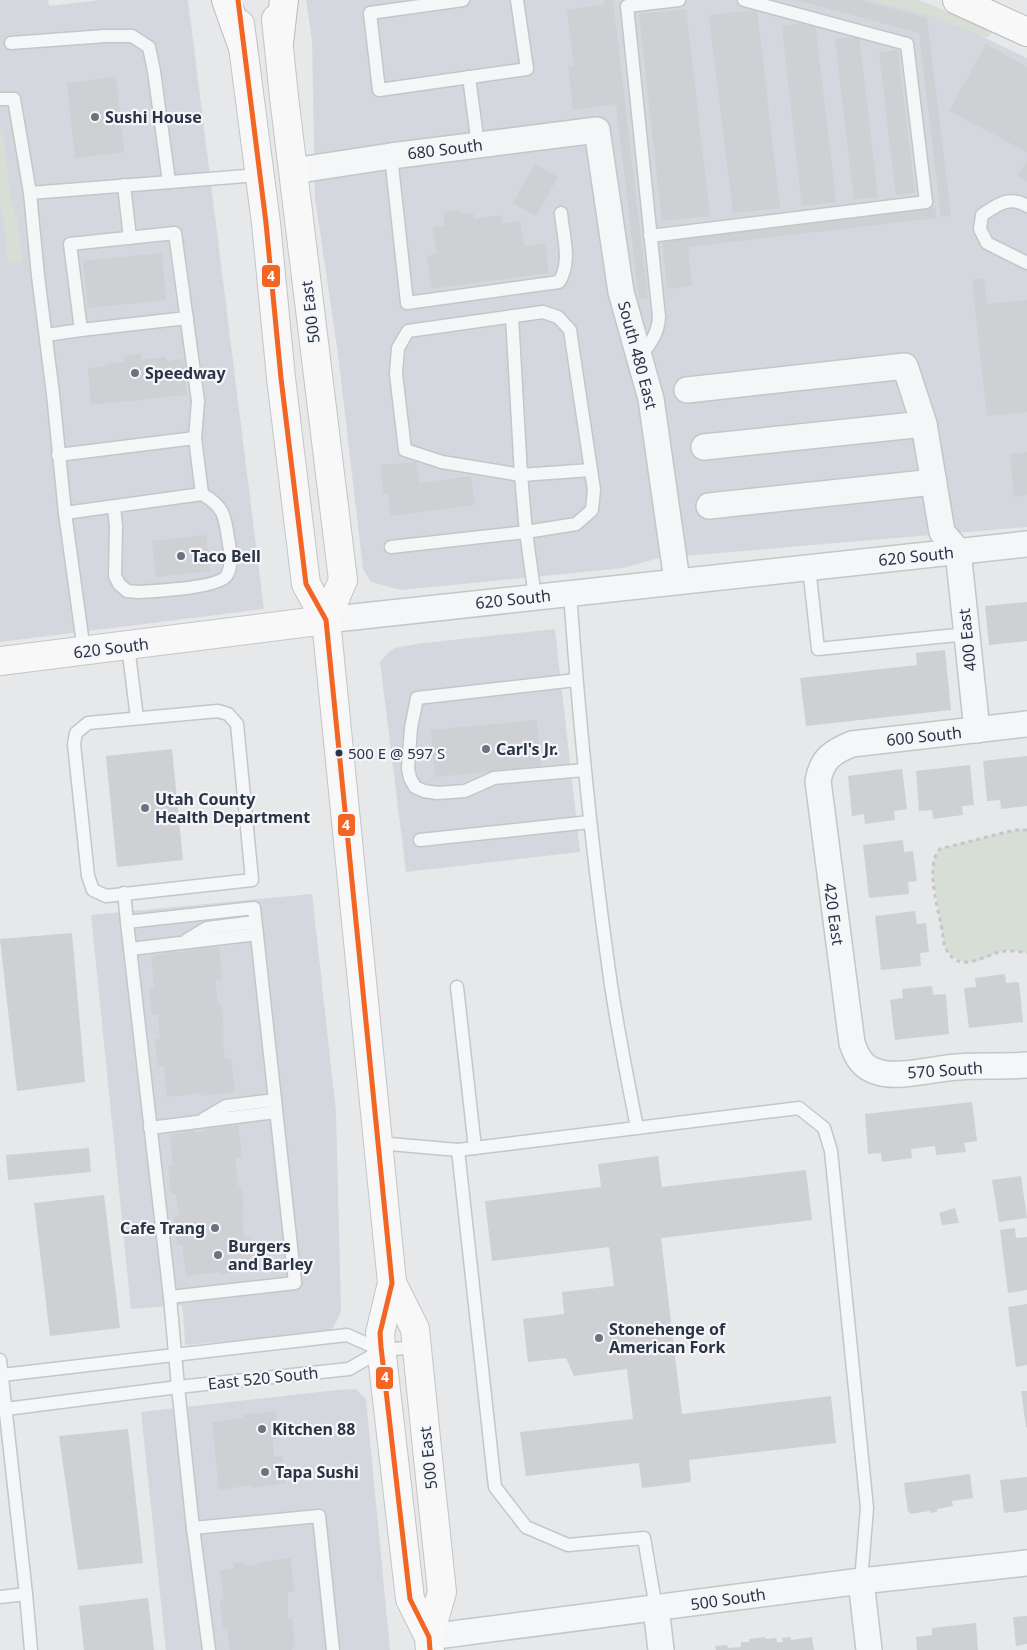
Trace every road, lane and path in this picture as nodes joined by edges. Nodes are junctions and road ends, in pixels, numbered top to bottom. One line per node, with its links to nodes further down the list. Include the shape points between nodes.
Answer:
1 (226, 0): 13 (main road)
2 (238, 0): 13 (main road, 500 East)
3 (274, 0): 12 (main road, 500 East)
4 (284, 0): 12 (main road)
5 (462, 0): 14 (lane, via 370,13 380,90)
6 (517, 0): 14 (lane, via 527,69)
7 (679, 0): 26 (lane, via 626,6)
8 (744, 0): 26 (lane, via 907,44 926,202)
9 (957, 0): 10 (main road)
10 (1027, 32)
11 (12, 43): 21 (lane, via 132,36 149,47)
12 (279, 43): 19 (main road, 500 East)
13 (243, 48): 20 (main road, 500 East)
14 (469, 77): 17 (lane)
15 (0, 99): 23 (lane, via 14,99)
16 (597, 130): 17 (street, 680 South); 33 (street, South 480 East, via 621,292)
17 (478, 145): 18 (street, 680 South)
18 (391, 156): 19 (street, 680 South); 25 (lane, via 407,303 559,282 567,264)
19 (293, 170): 54 (main road, 500 East, via 343,580)
20 (260, 175): 21 (lane); 54 (main road, 500 East, via 306,584)
21 (169, 182): 22 (lane)
22 (124, 185): 23 (lane); 27 (lane)
23 (30, 193): 32 (lane)
24 (1027, 206): 28 (lane, via 1018,200 1000,203 982,215 980,229 987,243)
25 (561, 213)
26 (650, 236): 33 (lane, via 659,328)
27 (130, 238): 30 (lane, via 175,233); 31 (lane, via 70,244)
28 (1027, 263)
29 (512, 316): 39 (lane, via 542,312 558,317 570,330); 40 (lane); 40 (lane, via 408,331 398,348 396,374 405,450 442,462)
30 (187, 318): 31 (lane); 36 (lane, via 198,401)
31 (81, 330): 32 (lane)
32 (46, 335): 38 (lane)
33 (640, 358): 51 (street, South 480 East, via 651,399)
34 (688, 390): 35 (street, via 905,366)
35 (924, 424): 37 (street); 41 (street)
36 (196, 438): 38 (lane); 42 (lane)
37 (704, 447)
38 (58, 455): 45 (lane)
39 (591, 470): 40 (lane); 46 (lane, via 592,510 576,524)
40 (521, 475): 46 (lane)
41 (934, 482): 43 (street); 49 (street, via 942,532)
42 (202, 494): 44 (lane); 44 (lane, via 220,508 226,521 230,554 226,576 222,581 209,585 138,592 127,591 118,584 115,576)
43 (709, 506)
44 (114, 507): 45 (lane)
45 (65, 513): 57 (lane)
46 (526, 532): 48 (lane); 53 (lane)
47 (1027, 544): 49 (street, 620 South)
48 (391, 548)
49 (958, 551): 50 (street, 620 South); 55 (street, 400 East)
50 (809, 567): 51 (street, 620 South); 55 (lane, via 818,649)
51 (677, 581): 52 (street, 620 South)
52 (570, 593): 53 (street, 620 South); 59 (lane)
53 (535, 597): 54 (street, 620 South)
54 (326, 620): 56 (main road, 620 South); 79 (main road, 500 East)
55 (967, 634): 62 (street, 400 East)
56 (128, 646): 57 (main road, 620 South); 60 (lane)
57 (84, 651): 58 (main road, 620 South)
58 (0, 661)
59 (576, 680): 64 (lane); 64 (lane, via 417,698 408,768 415,787 437,793 465,791 494,778)
60 (137, 718): 68 (lane, via 88,723 76,732 74,744 88,876 93,890 106,896); 68 (lane, via 218,711 228,714 237,724 252,880)
61 (1027, 724): 62 (street, 600 South)
62 (977, 730): 63 (street, 600 South, via 852,744 837,750)
63 (826, 760): 75 (street, 420 East, via 818,781 830,883 852,1043)
64 (584, 770): 65 (lane)
65 (590, 822): 67 (lane); 78 (lane, via 609,972)
66 (1027, 830): 72 (path, via 1014,830 940,849 932,868 944,945 952,956 963,962 972,962 1001,951)
67 (420, 840)
68 (124, 893): 69 (lane)
69 (127, 922): 70 (lane, via 254,908); 71 (lane)
70 (256, 928): 71 (lane, via 183,943); 76 (lane)
71 (130, 949): 77 (lane)
72 (1027, 953)
73 (457, 987): 80 (lane)
74 (1027, 1064): 75 (street, 570 South, via 894,1074 879,1073)
75 (864, 1066)
76 (276, 1106): 77 (lane, via 200,1122); 83 (lane, via 295,1283)
77 (150, 1128): 83 (lane)
78 (637, 1128): 80 (lane); 93 (lane, via 799,1108 824,1128 831,1151 867,1508)
79 (378, 1143): 81 (lane); 82 (main road, 500 East)
80 (475, 1148): 81 (lane)
81 (458, 1150): 96 (lane, via 495,1487 526,1527 568,1545 644,1538)
82 (392, 1283): 84 (main road, 500 East, via 415,1328); 85 (main road, 500 East, via 380,1333)
83 (170, 1297): 86 (lane)
84 (417, 1347): 85 (lane); 97 (main road, 500 East, via 442,1592)
85 (382, 1350): 86 (lane, via 347,1335); 89 (lane, East 520 South, via 349,1369); 97 (main road, 500 East, via 410,1599)
86 (175, 1355): 88 (lane); 89 (lane)
87 (0, 1360): 88 (lane)
88 (2, 1375): 90 (lane)
89 (178, 1388): 90 (lane, East 520 South); 91 (lane)
90 (6, 1409): 94 (lane)
91 (193, 1528): 99 (lane); 100 (lane, via 319,1516)
92 (1027, 1563): 93 (street, 500 South)
93 (861, 1581): 96 (street, 500 South); 102 (street)
94 (26, 1594): 95 (lane); 98 (lane)
95 (0, 1597)
96 (656, 1608): 97 (street, 500 South); 101 (street)
97 (429, 1643)
98 (31, 1650)
99 (208, 1650)
100 (333, 1650)
101 (661, 1650)
102 (869, 1650)

